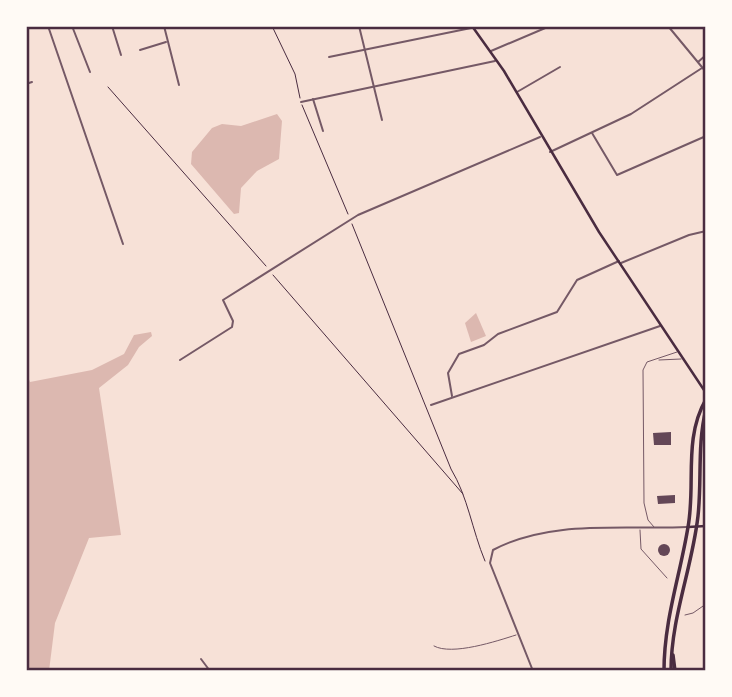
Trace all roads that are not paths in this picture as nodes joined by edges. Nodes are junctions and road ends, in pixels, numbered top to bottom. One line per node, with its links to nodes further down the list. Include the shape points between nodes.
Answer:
1 (48, 26): 36 (street)
2 (72, 26): 20 (street)
3 (112, 26): 13 (street)
4 (164, 26): 9 (street)
5 (359, 26): 11 (street)
6 (550, 26): 12 (street)
7 (668, 26): 17 (street)
8 (472, 27): 11 (street); 12 (main road)
9 (167, 42): 10 (street); 24 (street)
10 (140, 50)
11 (364, 50): 15 (street); 25 (street)
12 (490, 51): 16 (main road)
13 (121, 55)
14 (706, 55): 17 (street)
15 (328, 57)
16 (497, 61): 25 (street); 26 (main road)
17 (697, 62): 19 (street)
18 (560, 67): 26 (street)
19 (702, 68): 21 (street); 31 (street, via 657,99)
20 (90, 72)
21 (706, 72)
22 (32, 82): 23 (street)
23 (26, 84)
24 (179, 85)
25 (373, 86): 27 (street); 29 (street)
26 (516, 92): 33 (main road)
27 (313, 98): 28 (street); 30 (street)
28 (301, 102)
29 (382, 120)
30 (323, 131)
31 (592, 132): 32 (street, via 617,174); 34 (street)
32 (706, 136)
33 (540, 137): 34 (main road); 42 (street, via 350,220 223,300 233,323 223,335)
34 (550, 152): 37 (main road)
35 (706, 231): 37 (street)
36 (123, 244)
37 (619, 262): 38 (main road); 44 (street, via 577,280 557,312 459,354 448,373)
38 (660, 326): 39 (main road); 44 (street)
39 (677, 352): 40 (lane); 41 (main road)
40 (657, 359): 41 (lane); 52 (lane, via 647,362 643,370 644,503 648,520)
41 (681, 359): 43 (main road)
42 (180, 360)
43 (706, 393)
44 (453, 397): 46 (street)
45 (706, 399): 50 (highway, via 693,437)
46 (431, 405)
47 (706, 409): 48 (highway, via 699,440)
48 (696, 526): 49 (main road); 50 (main road); 62 (highway, via 672,641)
49 (706, 526)
50 (688, 527): 52 (street); 61 (highway, via 668,614)
51 (640, 528): 52 (street); 53 (lane, via 641,549); 56 (street, via 549,531 490,553)
52 (656, 528)
53 (667, 578)
54 (706, 604): 55 (lane)
55 (685, 615)
56 (518, 634): 57 (lane, via 491,644 443,650); 60 (street)
57 (433, 646)
58 (201, 659): 59 (street)
59 (210, 671)
60 (533, 671)
61 (664, 671)
62 (673, 671)

